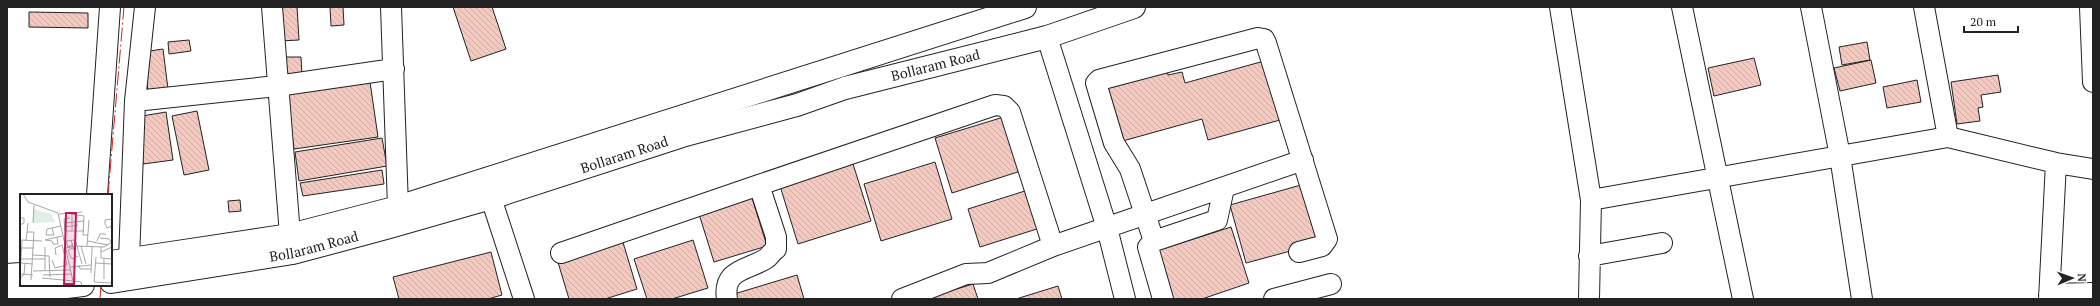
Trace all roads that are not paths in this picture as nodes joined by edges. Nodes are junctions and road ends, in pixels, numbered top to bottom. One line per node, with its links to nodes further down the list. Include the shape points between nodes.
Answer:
1 (110, 7): 25 (street)
2 (145, 7): 16 (street)
3 (272, 7): 15 (street)
4 (392, 7): 13 (street)
5 (1025, 7): 28 (main road, Bollaram Road)
6 (1134, 7): 12 (main road, Bollaram Road)
7 (1560, 7): 27 (street)
8 (1682, 7): 22 (street)
9 (1811, 7): 18 (street)
10 (1924, 7): 17 (street)
11 (2090, 7): 14 (street)
12 (1047, 37): 26 (main road, Bollaram Road, via 844,88 797,105 682,136); 30 (street)
13 (394, 69): 15 (street); 28 (street)
14 (2093, 82)
15 (278, 86): 16 (street); 31 (street)
16 (134, 101): 38 (street)
17 (1948, 137): 18 (street); 20 (street)
18 (1840, 156): 22 (street); 55 (street)
19 (1303, 160): 24 (street); 29 (street, via 1264,39 1258,38 1099,80 1096,88 1114,143 1130,169); 35 (street, via 1327,239 1322,246)
20 (2056, 163): 21 (street); 46 (street)
21 (2093, 169)
22 (1716, 177): 27 (street); 54 (street)
23 (759, 185): 34 (street, via 995,105 1004,106 1010,112); 36 (street); 48 (street, via 776,237 776,248 767,258 738,270 729,282)
24 (1224, 188): 29 (street); 32 (street, via 1217,220)
25 (97, 194)
26 (491, 198): 41 (main road, Bollaram Road, via 293,253); 47 (street)
27 (1591, 200): 37 (street)
28 (398, 207): 31 (main road, Bollaram Road)
29 (1144, 215): 30 (street); 32 (street)
30 (1106, 228): 34 (street); 50 (street)
31 (290, 235): 38 (main road, Bollaram Road)
32 (1154, 241): 51 (street, via 1148,247 1148,252)
33 (1662, 243): 37 (street)
34 (1053, 246): 49 (street, via 988,274 966,274)
35 (1299, 252)
36 (561, 253)
37 (1590, 256): 53 (street)
38 (120, 260)
39 (20, 274): 40 (main road)
40 (7, 275)
41 (112, 282)
42 (1331, 284): 52 (street)
43 (75, 286): 45 (main road)
44 (2093, 293): 46 (street)
45 (7, 294)
46 (2049, 296)
47 (524, 299)
48 (727, 299)
49 (902, 299)
50 (1125, 299)
51 (1163, 299)
52 (1274, 299)
53 (1589, 299)
54 (1743, 299)
55 (1862, 299)

